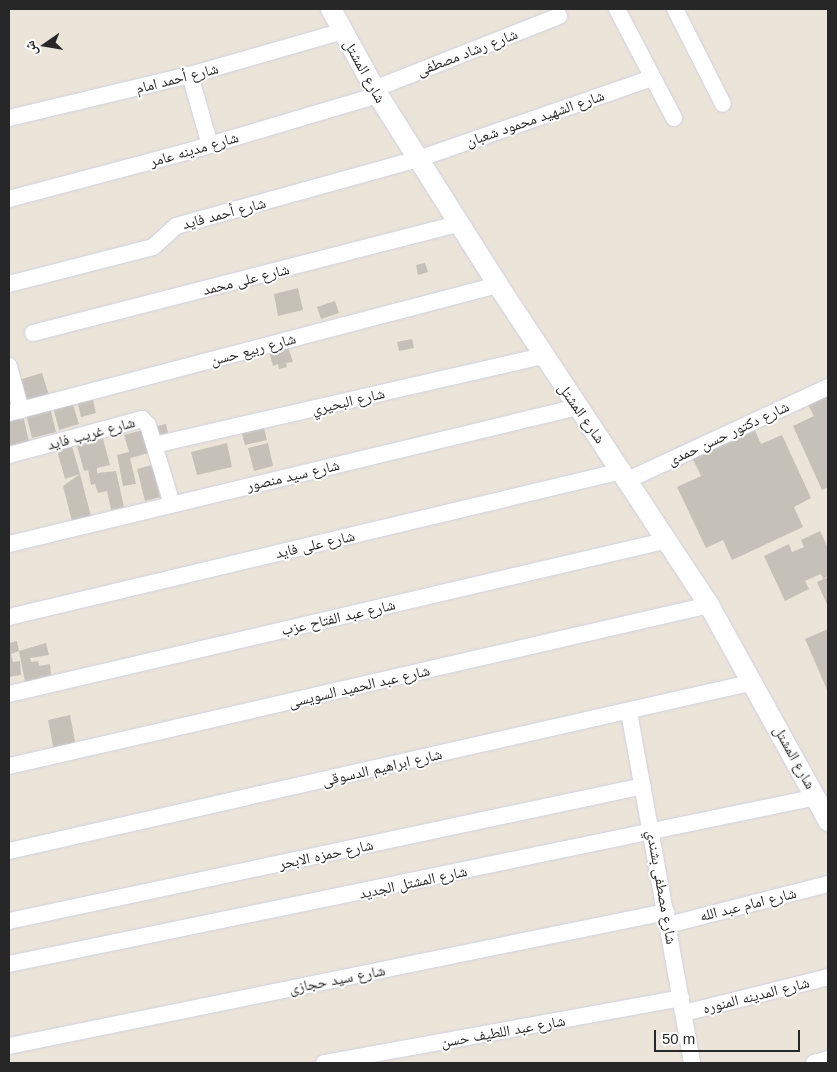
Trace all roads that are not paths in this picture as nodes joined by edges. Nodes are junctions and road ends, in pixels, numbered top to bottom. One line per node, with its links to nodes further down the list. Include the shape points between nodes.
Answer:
1 (331, 9): 5 (street, شارع المشتل)
2 (617, 9): 7 (street)
3 (675, 9): 9 (street)
4 (559, 16): 8 (street, شارع رشاد مصطفى)
5 (343, 31): 6 (street, شارع أحمد امام); 8 (street, شارع المشتل)
6 (190, 75): 10 (street, شارع أحمد امام); 12 (street)
7 (652, 78): 11 (street); 13 (street, شارع الشهيد محمود شعبان)
8 (376, 92): 12 (street, شارع مدينه عامر); 13 (street, شارع المشتل)
9 (723, 104)
10 (9, 118)
11 (674, 118)
12 (210, 145): 14 (street, شارع مدينه عامر)
13 (418, 159): 15 (street, شارع المشتل); 16 (street, شارع أحمد فايد, via 176,226 152,247)
14 (9, 198)
15 (459, 224): 17 (street, شارع المشتل); 18 (street, شارع على محمد)
16 (9, 284)
17 (498, 285): 19 (street, شارع المشتل); 23 (street, شارع ربيع حسن)
18 (33, 333)
19 (543, 356): 22 (street, شارع المشتل); 24 (street, شارع البحيري)
20 (9, 366): 23 (street)
21 (828, 387): 26 (street, شارع دكتور حسن حمدى)
22 (578, 407): 26 (street, شارع المشتل); 27 (street, شارع سيد منصور)
23 (15, 411)
24 (154, 446): 25 (street, شارع غريب فايد, via 148,425 142,419); 27 (street, شارع غريب فايد)
25 (9, 455)
26 (625, 475): 28 (street, شارع المشتل); 31 (street, شارع على فايد)
27 (172, 504): 29 (street, شارع سيد منصور)
28 (668, 540): 30 (street, شارع المشتل); 33 (street, شارع عبد الفتاح عزب)
29 (9, 544)
30 (709, 605): 32 (street, شارع المشتل); 35 (street, شارع عبد الحميد السويسى)
31 (9, 617)
32 (754, 682): 34 (street, شارع ابراهيم الدسوقى); 37 (street, شارع المشتل)
33 (9, 694)
34 (629, 712): 36 (street, شارع مصطفى بشندي); 40 (street, شارع ابراهيم الدسوقى)
35 (9, 766)
36 (643, 786): 39 (street, شارع مصطفى بشندي); 43 (street, شارع حمزه الابحر)
37 (816, 797): 38 (street, شارع المشتل); 39 (street, شارع المشتل الجديد)
38 (828, 821)
39 (652, 833): 42 (street, شارع مصطفى بشندي); 44 (street, شارع المشتل الجديد)
40 (9, 851)
41 (828, 884): 42 (street, شارع امام عبد الله)
42 (667, 918): 46 (street, شارع مصطفى بشندي); 47 (street, شارع سيد حجازى)
43 (9, 922)
44 (9, 964)
45 (828, 977): 46 (street, شارع المدينه المنوره)
46 (683, 1006): 49 (street, شارع عبد اللطيف حسن); 50 (street, شارع مصطفى بشندي)
47 (9, 1046)
48 (828, 1060): 51 (street)
49 (324, 1063)
50 (692, 1063)
51 (814, 1063)

